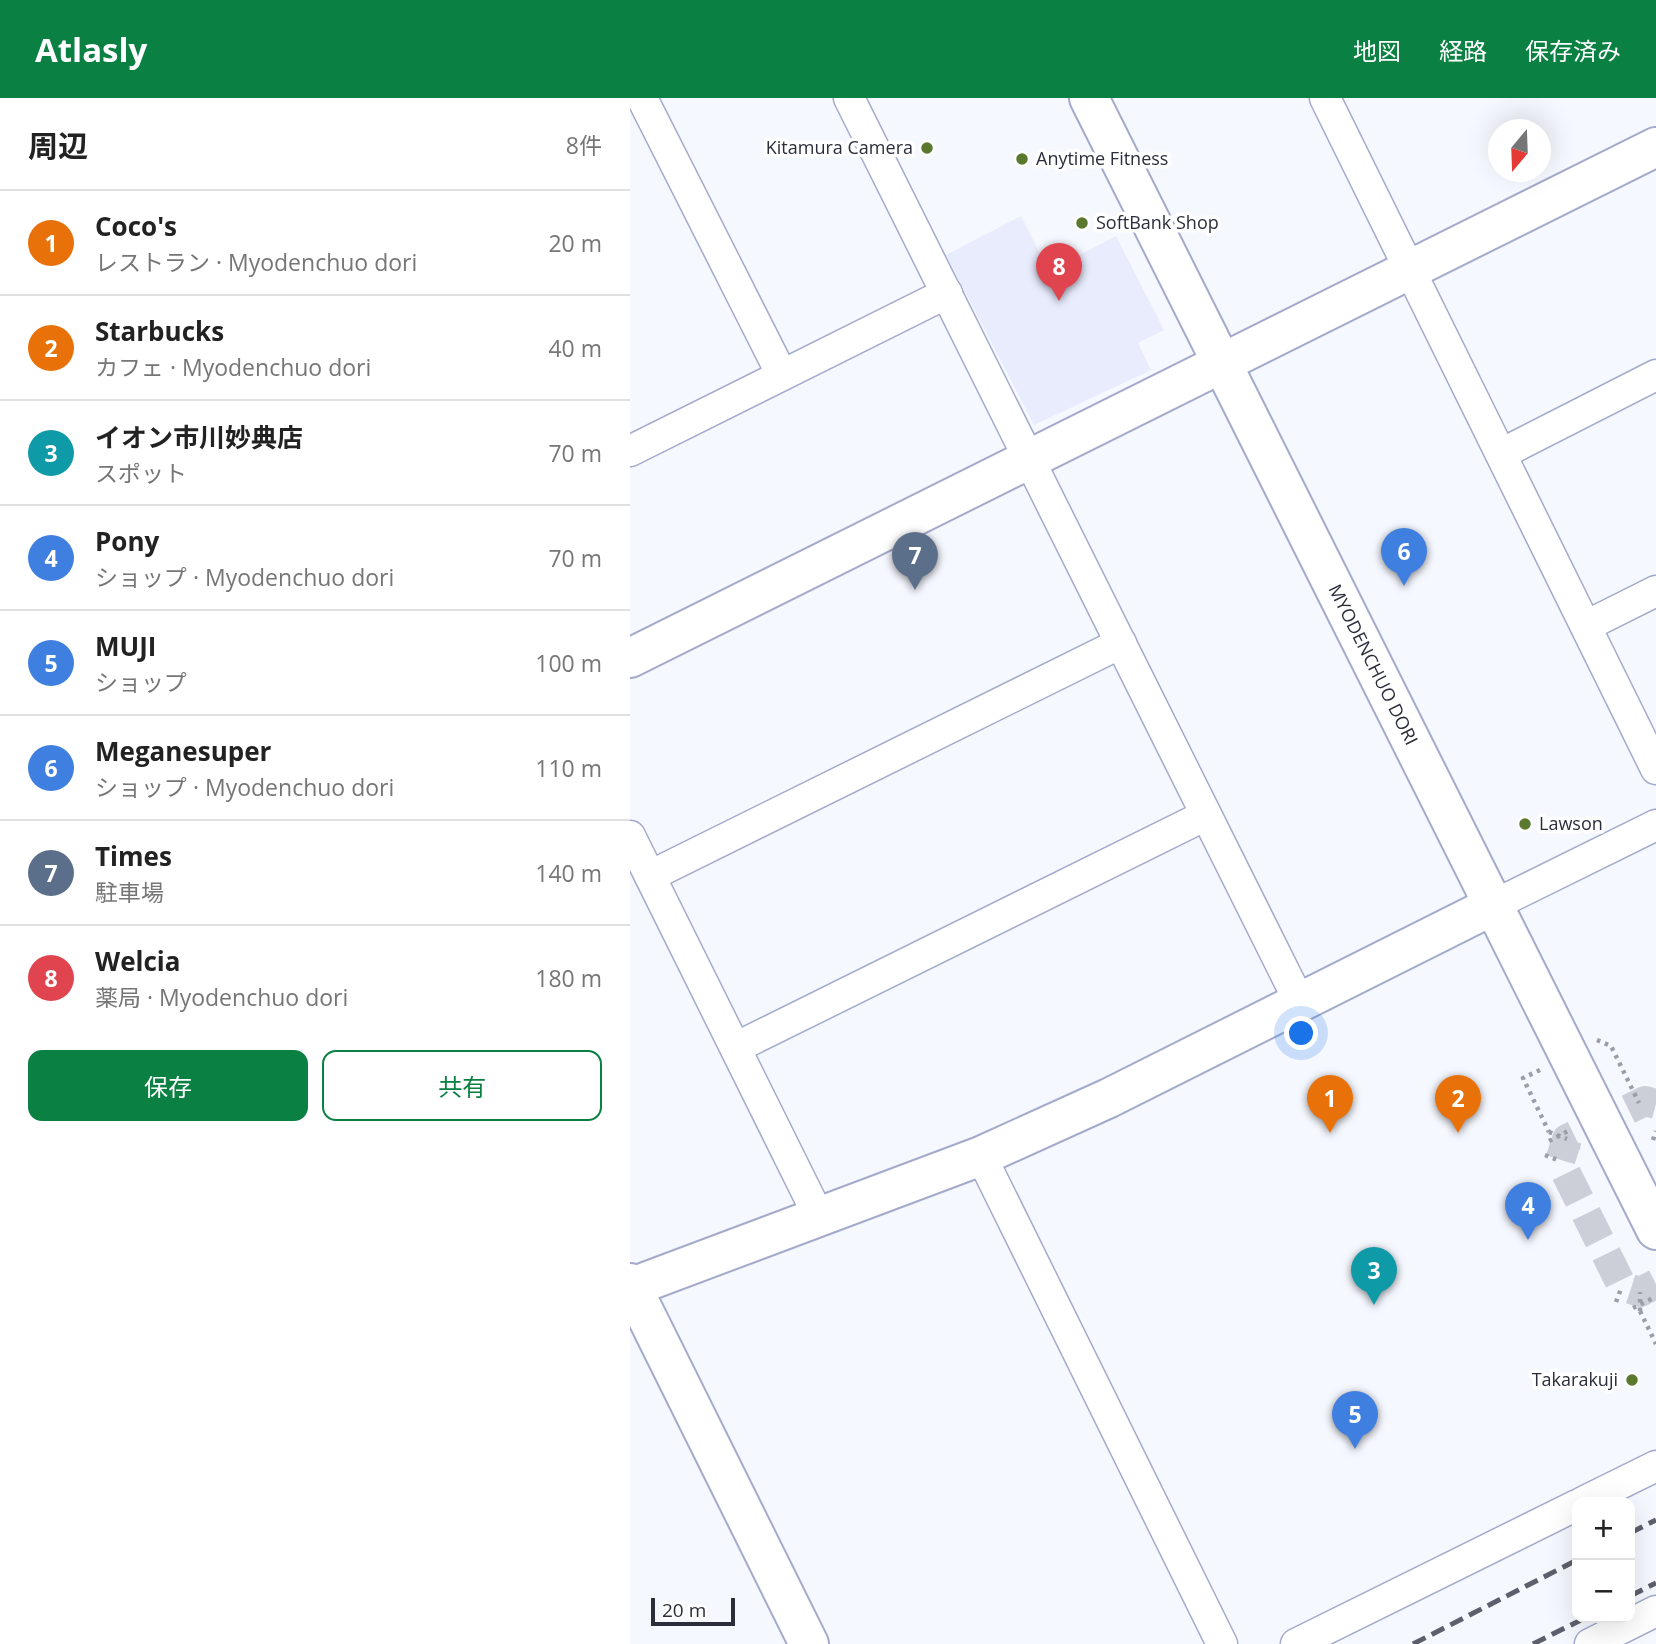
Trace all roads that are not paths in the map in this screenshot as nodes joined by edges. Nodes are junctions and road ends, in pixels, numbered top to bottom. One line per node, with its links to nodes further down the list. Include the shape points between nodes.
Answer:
1 (642, 98): 9 (street)
2 (849, 98): 7 (street)
3 (1089, 98): 8 (street, MYODENCHUO DORI)
4 (1325, 98): 6 (street)
5 (1656, 147): 6 (street)
6 (1409, 271): 8 (street); 12 (street)
7 (947, 293): 9 (street); 13 (street)
8 (1221, 364): 13 (street); 23 (street, MYODENCHUO DORI)
9 (782, 375): 11 (street)
10 (1656, 375): 12 (street)
11 (630, 451)
12 (1501, 454): 15 (street)
13 (1030, 459): 16 (street); 17 (street)
14 (1656, 591): 15 (street)
15 (1586, 626): 18 (street)
16 (1121, 643): 19 (street); 22 (street)
17 (630, 658)
18 (1656, 769)
19 (1206, 815): 24 (street); 25 (street)
20 (1656, 825): 23 (street)
21 (630, 836): 22 (street)
22 (650, 876): 25 (street)
23 (1494, 905): 24 (street); 27 (street, MYODENCHUO DORI)
24 (1299, 1001): 26 (street, via 1109,1098)
25 (737, 1047): 28 (street)
26 (981, 1156): 28 (street); 36 (street)
27 (1651, 1208)
28 (820, 1219): 29 (street)
29 (631, 1286): 35 (street)
30 (1656, 1466): 31 (street)
31 (1593, 1497)
32 (1572, 1507): 37 (street)
33 (1656, 1611): 34 (street)
34 (1620, 1637): 38 (street)
35 (809, 1644)
36 (1222, 1644)
37 (1296, 1644)
38 (1590, 1644)

